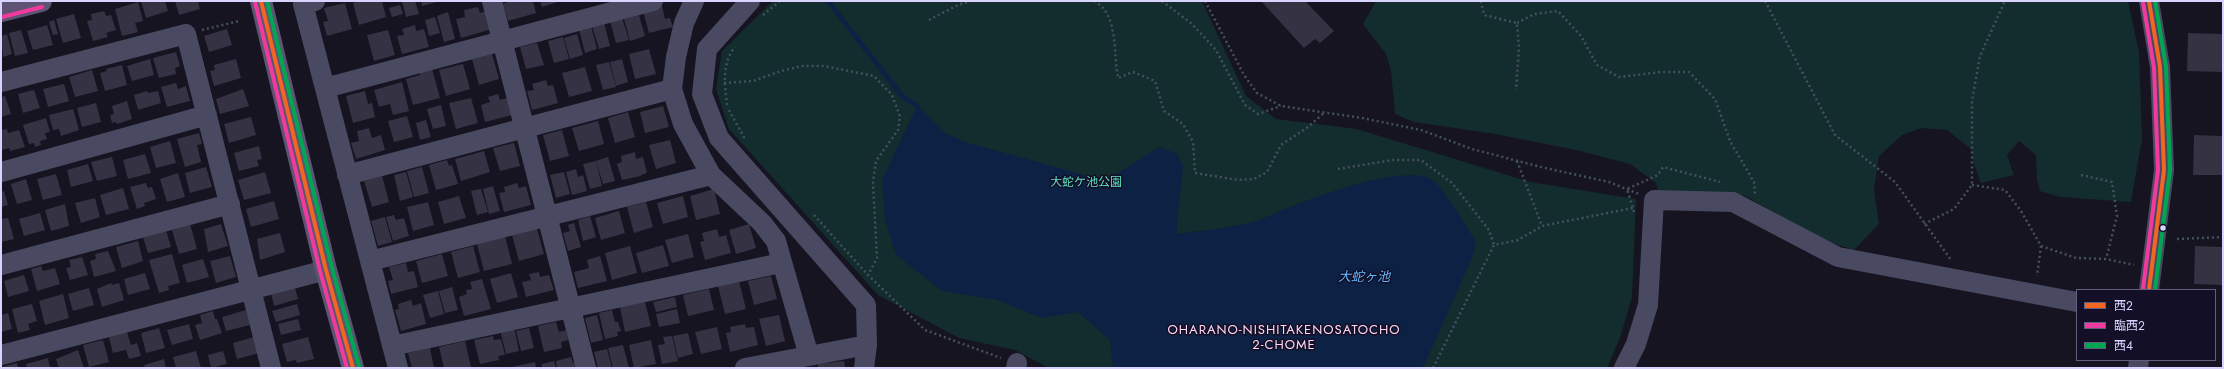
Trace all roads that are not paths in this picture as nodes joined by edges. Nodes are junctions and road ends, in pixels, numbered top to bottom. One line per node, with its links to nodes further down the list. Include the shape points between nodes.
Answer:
1 (41, 1): 9 (main road)
2 (261, 1): 24 (main road)
3 (315, 1): 12 (street, via 303,4)
4 (492, 1): 10 (street)
5 (653, 1): 10 (street)
6 (694, 1): 13 (street, via 684,23)
7 (750, 1): 29 (street, via 707,49 702,94 719,138 866,305)
8 (2149, 1): 25 (street, via 2160,67 2164,163)
9 (1, 11)
10 (502, 41): 12 (street); 15 (street)
11 (1, 82): 14 (street, via 186,34)
12 (325, 88): 17 (street)
13 (672, 89): 15 (street); 18 (street, via 683,124)
14 (207, 115): 16 (street); 19 (street)
15 (524, 128): 17 (street); 20 (street)
16 (1, 172)
17 (347, 175): 21 (street)
18 (711, 175): 20 (street); 22 (street, via 762,223 776,241)
19 (230, 204): 23 (street); 26 (street)
20 (547, 217): 21 (street); 28 (street)
21 (370, 261): 30 (street)
22 (782, 263): 28 (street); 32 (street)
23 (1, 265)
24 (326, 270): 26 (street); 34 (main road)
25 (2149, 289)
26 (252, 291): 31 (street); 33 (street)
27 (2076, 302): 39 (street, via 1838,257 1733,202 1654,200 1648,305 1636,344)
28 (570, 308): 30 (street); 36 (street)
29 (867, 345): 32 (street); 38 (street)
30 (392, 346): 35 (street)
31 (1, 355)
32 (810, 356): 37 (street)
33 (271, 368)
34 (353, 368)
35 (398, 368)
36 (586, 368)
37 (745, 368)
38 (864, 368)
39 (1624, 368)

